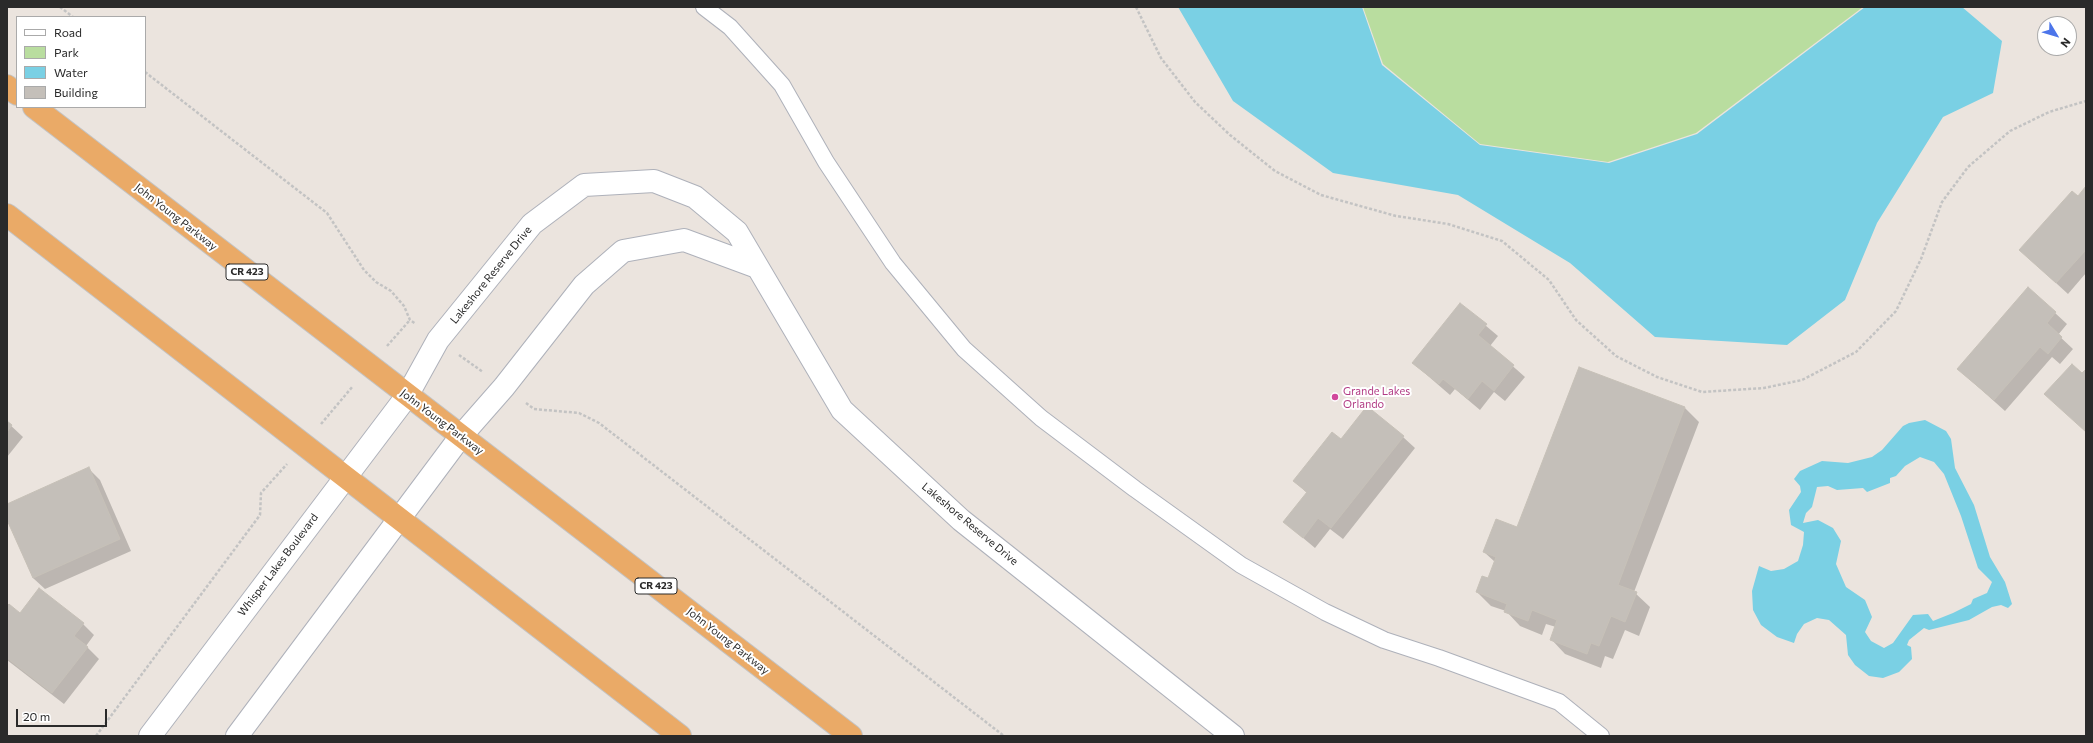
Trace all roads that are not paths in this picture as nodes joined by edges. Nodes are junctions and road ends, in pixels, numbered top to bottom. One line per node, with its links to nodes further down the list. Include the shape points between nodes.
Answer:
1 (704, 7): 16 (lane, via 730,27 782,85 826,162 893,263 964,349 1041,418 1241,564 1325,612 1384,640 1559,702)
2 (7, 86): 3 (highway)
3 (16, 93)
4 (35, 108): 7 (highway, John Young Parkway / CR 423)
5 (7, 215): 9 (highway)
6 (757, 267): 7 (street, Lakeshore Reserve Drive, via 736,232 695,197 654,181 584,186 532,224 438,340); 8 (street, via 684,240 623,251 584,285 504,387); 15 (street, Lakeshore Reserve Drive, via 842,410 961,520)
7 (407, 396): 8 (highway, John Young Parkway / CR 423); 9 (street, Whisper Lakes Boulevard)
8 (461, 436): 10 (street); 14 (highway, John Young Parkway / CR 423)
9 (345, 476): 10 (highway); 11 (street, Whisper Lakes Boulevard)
10 (398, 518): 12 (street); 13 (highway)
11 (150, 736)
12 (237, 736)
13 (680, 736)
14 (851, 736)
15 (1233, 736)
16 (1601, 736)

